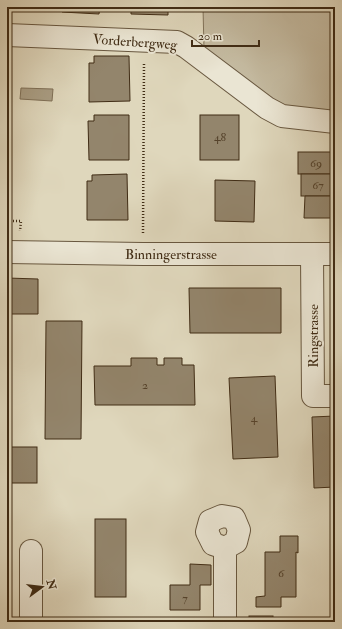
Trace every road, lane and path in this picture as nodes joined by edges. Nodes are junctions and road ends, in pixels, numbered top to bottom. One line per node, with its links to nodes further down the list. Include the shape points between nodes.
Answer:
1 (9, 35): 2 (street, Vorderbergweg); 4 (path)
2 (144, 41): 3 (street, Vorderbergweg, via 177,42 267,108 282,116); 6 (path)
3 (335, 122)
4 (7, 127)
5 (7, 252): 6 (street, Binningerstrasse)
6 (143, 254): 7 (street, Binningerstrasse)
7 (312, 254): 8 (street, Binningerstrasse); 9 (street, Ringstrasse, via 313,396)
8 (335, 254)
9 (335, 396)
10 (225, 548): 13 (street)
11 (31, 551): 12 (street)
12 (31, 622)
13 (225, 622)

